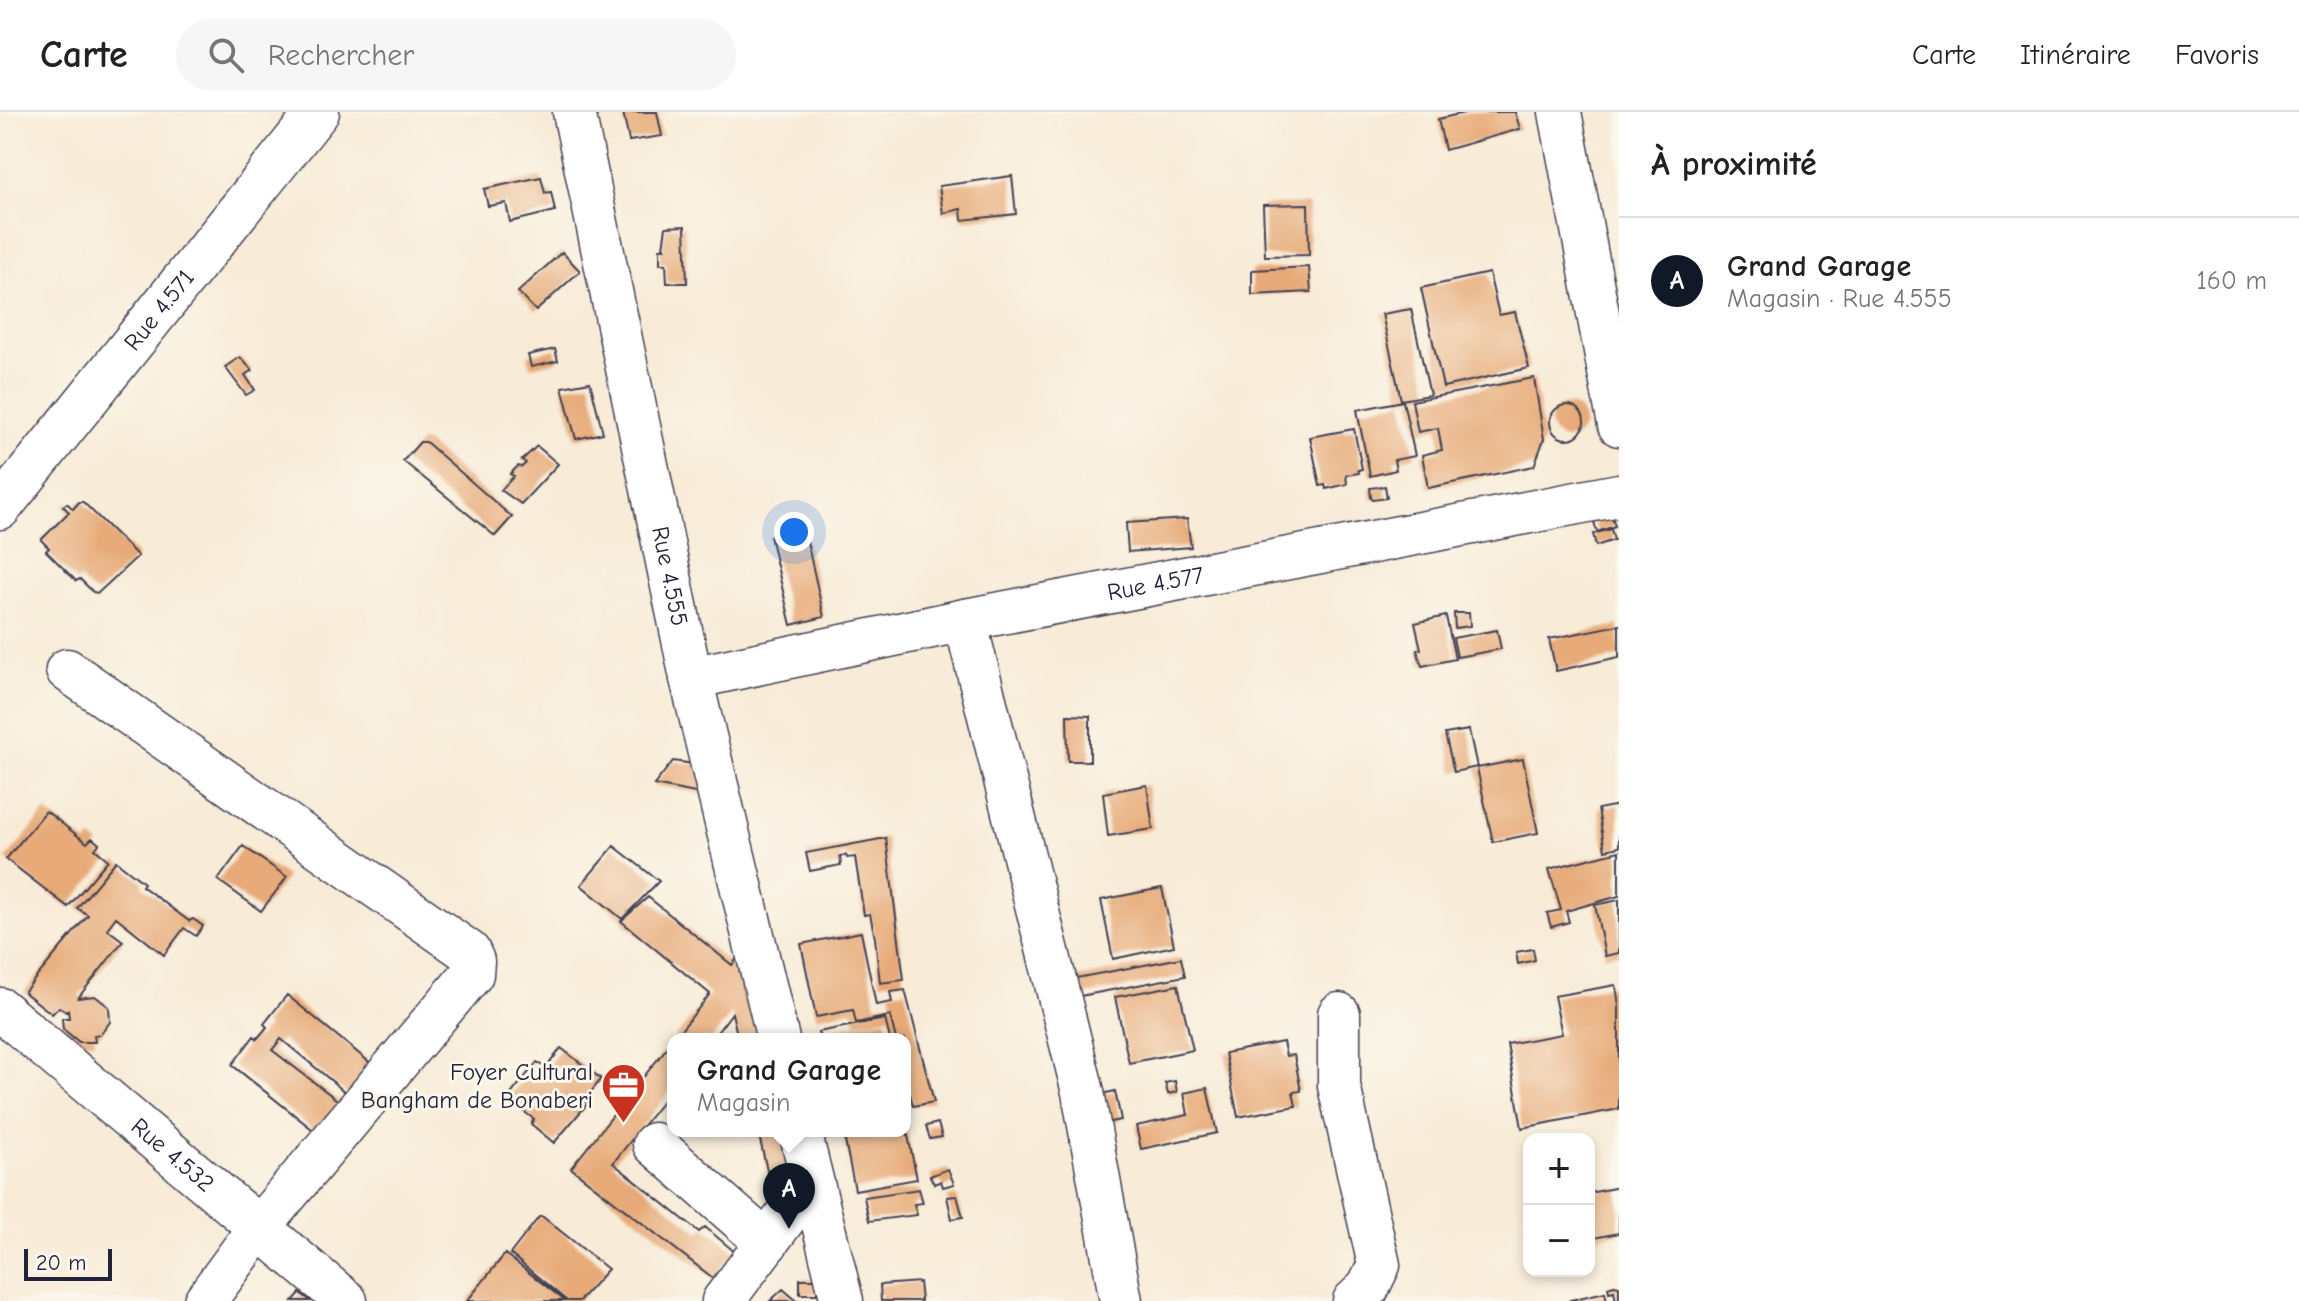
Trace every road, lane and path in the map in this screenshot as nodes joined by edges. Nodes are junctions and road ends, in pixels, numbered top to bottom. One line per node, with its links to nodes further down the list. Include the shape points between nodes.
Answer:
1 (318, 112): 6 (street, Rue 4.571)
2 (574, 112): 9 (street, Rue 4.555)
3 (1560, 112): 4 (street)
4 (1619, 425)
5 (1619, 495): 7 (street, Rue 4.577)
6 (0, 508)
7 (965, 620): 9 (street, Rue 4.577); 22 (street, via 1083,1092)
8 (67, 670): 16 (street, via 469,952 473,961 472,974)
9 (691, 678): 12 (street, Rue 4.555)
10 (0, 1009): 16 (street, Rue 4.532)
11 (1339, 1014): 23 (street, via 1339,1086 1379,1265 1368,1288)
12 (777, 1033)
13 (801, 1137): 15 (street)
14 (654, 1144): 17 (street)
15 (812, 1182): 17 (street); 21 (street)
16 (260, 1226): 18 (street); 19 (street, Rue 4.532)
17 (767, 1243): 20 (street)
18 (205, 1301)
19 (346, 1301)
20 (723, 1301)
21 (842, 1301)
22 (1121, 1301)
23 (1354, 1301)

